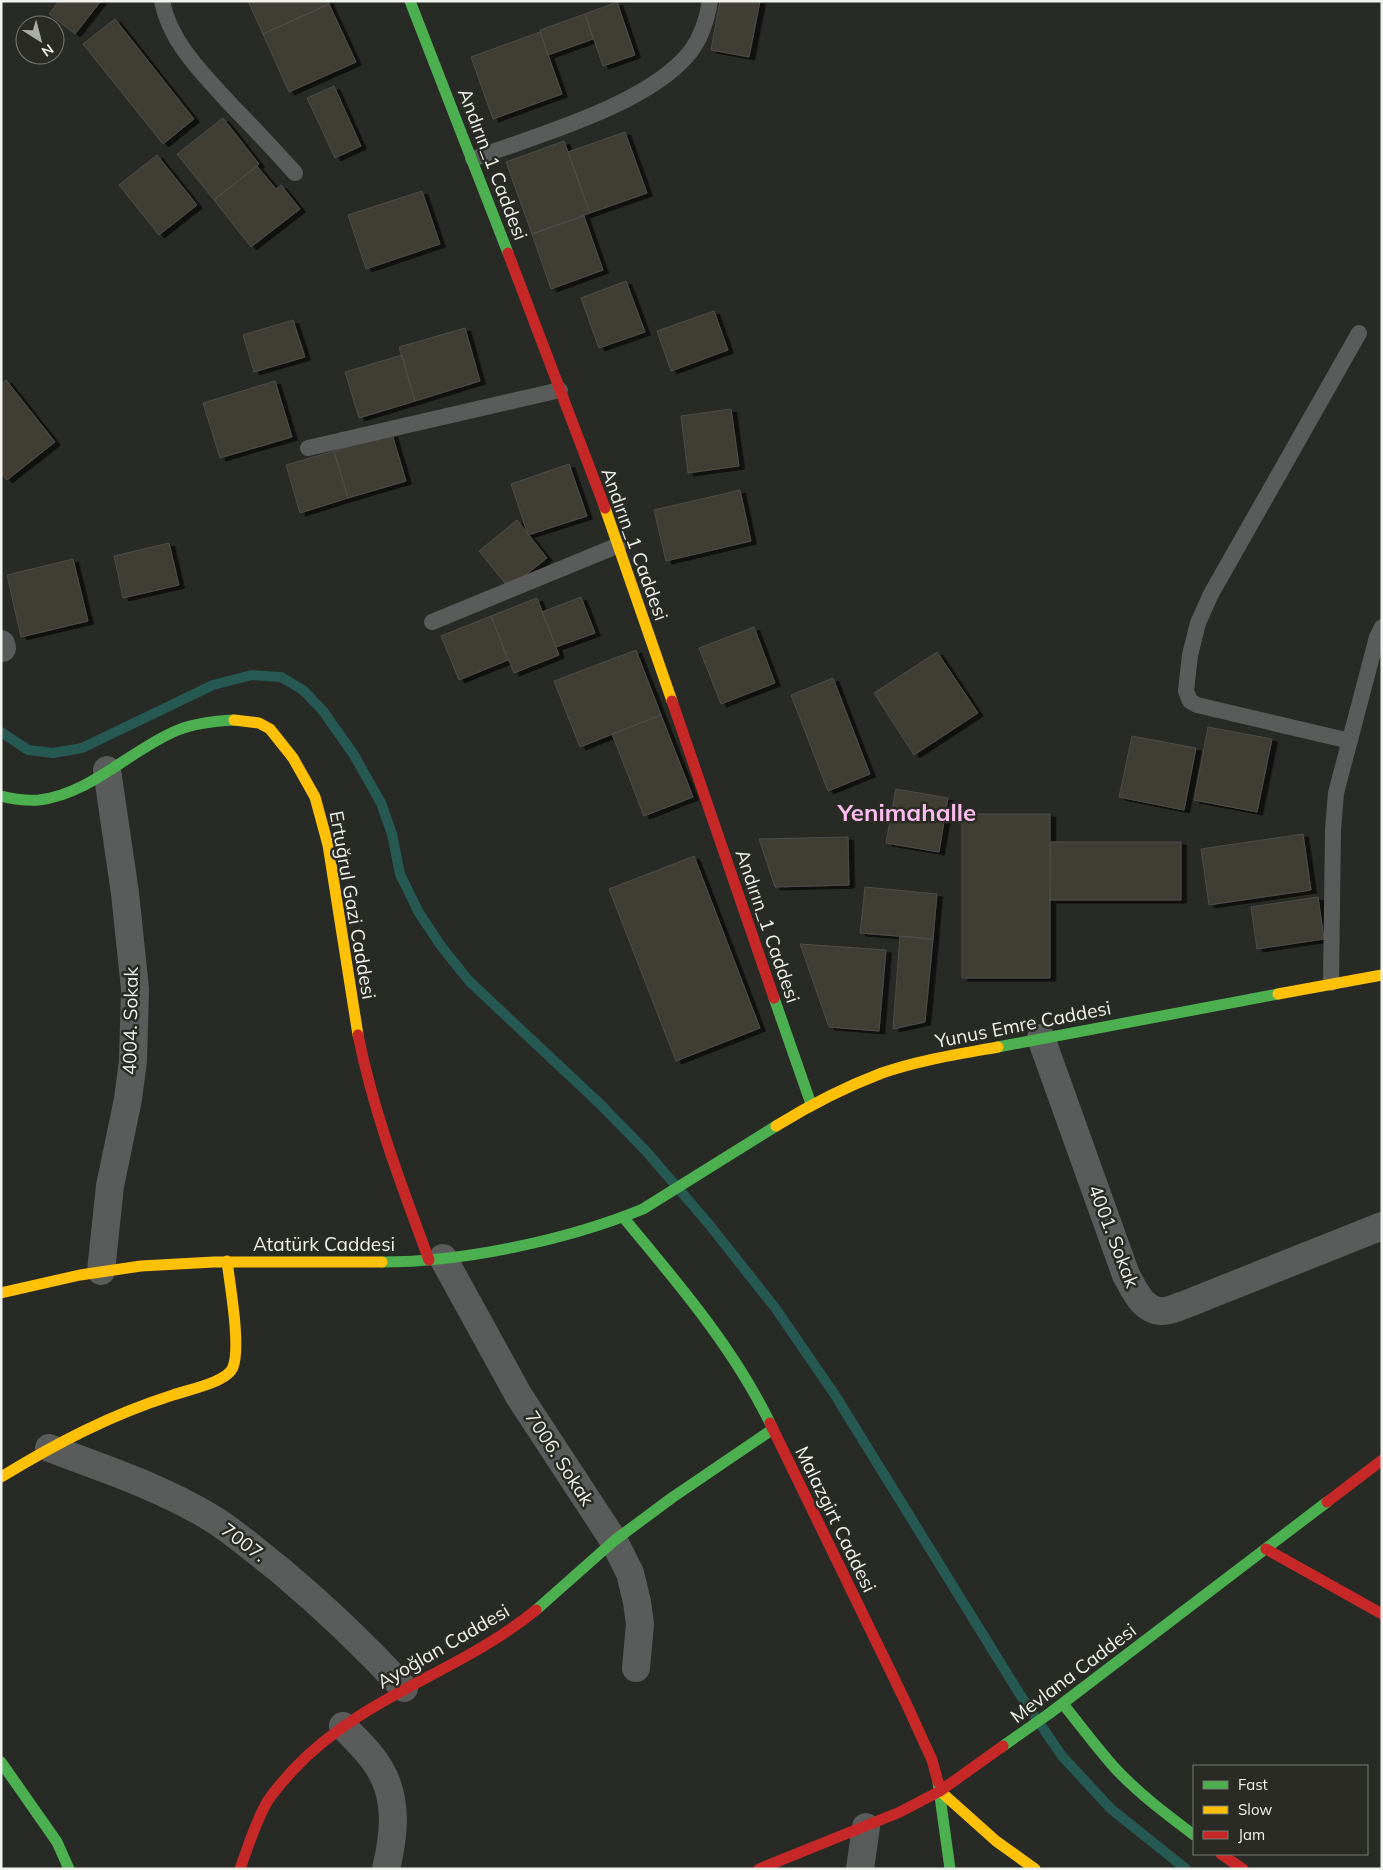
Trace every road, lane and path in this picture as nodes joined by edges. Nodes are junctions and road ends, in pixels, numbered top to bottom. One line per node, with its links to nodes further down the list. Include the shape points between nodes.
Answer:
1 (162, 1): 5 (lane, via 164,15 176,38 206,77)
2 (410, 1): 4 (street, Andırın_1 Caddesi)
3 (710, 1): 4 (lane, via 700,35 690,51 675,67 637,94 600,112)
4 (473, 159): 7 (street, Andırın_1 Caddesi)
5 (295, 172)
6 (1359, 333): 12 (lane, via 1211,594 1193,640 1186,691 1190,701 1197,705)
7 (560, 390): 8 (lane); 9 (street, Andırın_1 Caddesi)
8 (308, 448)
9 (619, 545): 10 (lane); 18 (street, Andırın_1 Caddesi)
10 (432, 622)
11 (1382, 627): 12 (lane)
12 (1350, 741): 16 (lane, via 1336,793 1333,830)
13 (107, 770): 14 (street, Ertuğrul Gazi Caddesi, via 70,790 42,799); 22 (street, Ertuğrul Gazi Caddesi, via 178,730 210,722 241,720 265,725 301,769 316,798 325,834 357,1029 381,1128); 24 (street, 4004. Sokak, via 135,989 133,1061 110,1186)
14 (1, 796)
15 (1382, 975): 16 (street, Yunus Emre Caddesi)
16 (1331, 983): 17 (street, Yunus Emre Caddesi)
17 (1041, 1038): 18 (street, Yunus Emre Caddesi, via 914,1064 883,1073); 21 (street, 4001. Sokak, via 1126,1275 1138,1298 1149,1308 1161,1311 1184,1305)
18 (811, 1104): 19 (street, Yunus Emre Caddesi)
19 (642, 1209): 20 (street, Atatürk Caddesi)
20 (623, 1218): 22 (street, Atatürk Caddesi, via 504,1248); 26 (street, Malazgirt Caddesi, via 691,1299 730,1353)
21 (1382, 1226)
22 (436, 1259): 23 (street, Atatürk Caddesi); 30 (street, 7006. Sokak, via 519,1396)
23 (227, 1262): 24 (street, Atatürk Caddesi, via 160,1264); 27 (street, via 237,1351 233,1369 222,1379 136,1407)
24 (101, 1271): 25 (street, Atatürk Caddesi)
25 (1, 1294)
26 (773, 1429): 30 (street, Ayoğlan Caddesi); 38 (street, Malazgirt Caddesi, via 906,1703 932,1760)
27 (49, 1448): 29 (street); 34 (street, 7007., via 172,1497 213,1520 312,1597)
28 (1382, 1460): 31 (street, Mevlana Caddesi)
29 (1, 1477)
30 (614, 1541): 33 (street, 7006. Sokak, via 630,1573 637,1602 640,1624); 34 (street, Ayoğlan Caddesi, via 524,1619 494,1640)
31 (1266, 1549): 32 (street); 35 (street, Mevlana Caddesi)
32 (1382, 1614)
33 (636, 1668)
34 (404, 1688): 36 (street, Ayoğlan Caddesi)
35 (1063, 1704): 38 (street, Mevlana Caddesi); 40 (street, via 1122,1775)
36 (343, 1726): 43 (street, Ayoğlan Caddesi, via 294,1768 268,1801); 44 (street, via 381,1770 389,1793 394,1819)
37 (1, 1762): 42 (street, via 57,1842)
38 (940, 1791): 39 (street, Mevlana Caddesi); 47 (street, Malazgirt Caddesi); 48 (street, via 996,1841)
39 (866, 1827): 45 (street, Mevlana Caddesi); 46 (street)
40 (1193, 1835)
41 (1222, 1855): 49 (street)
42 (69, 1869)
43 (240, 1869)
44 (386, 1869)
45 (759, 1869)
46 (860, 1869)
47 (950, 1869)
48 (1035, 1869)
49 (1243, 1869)

